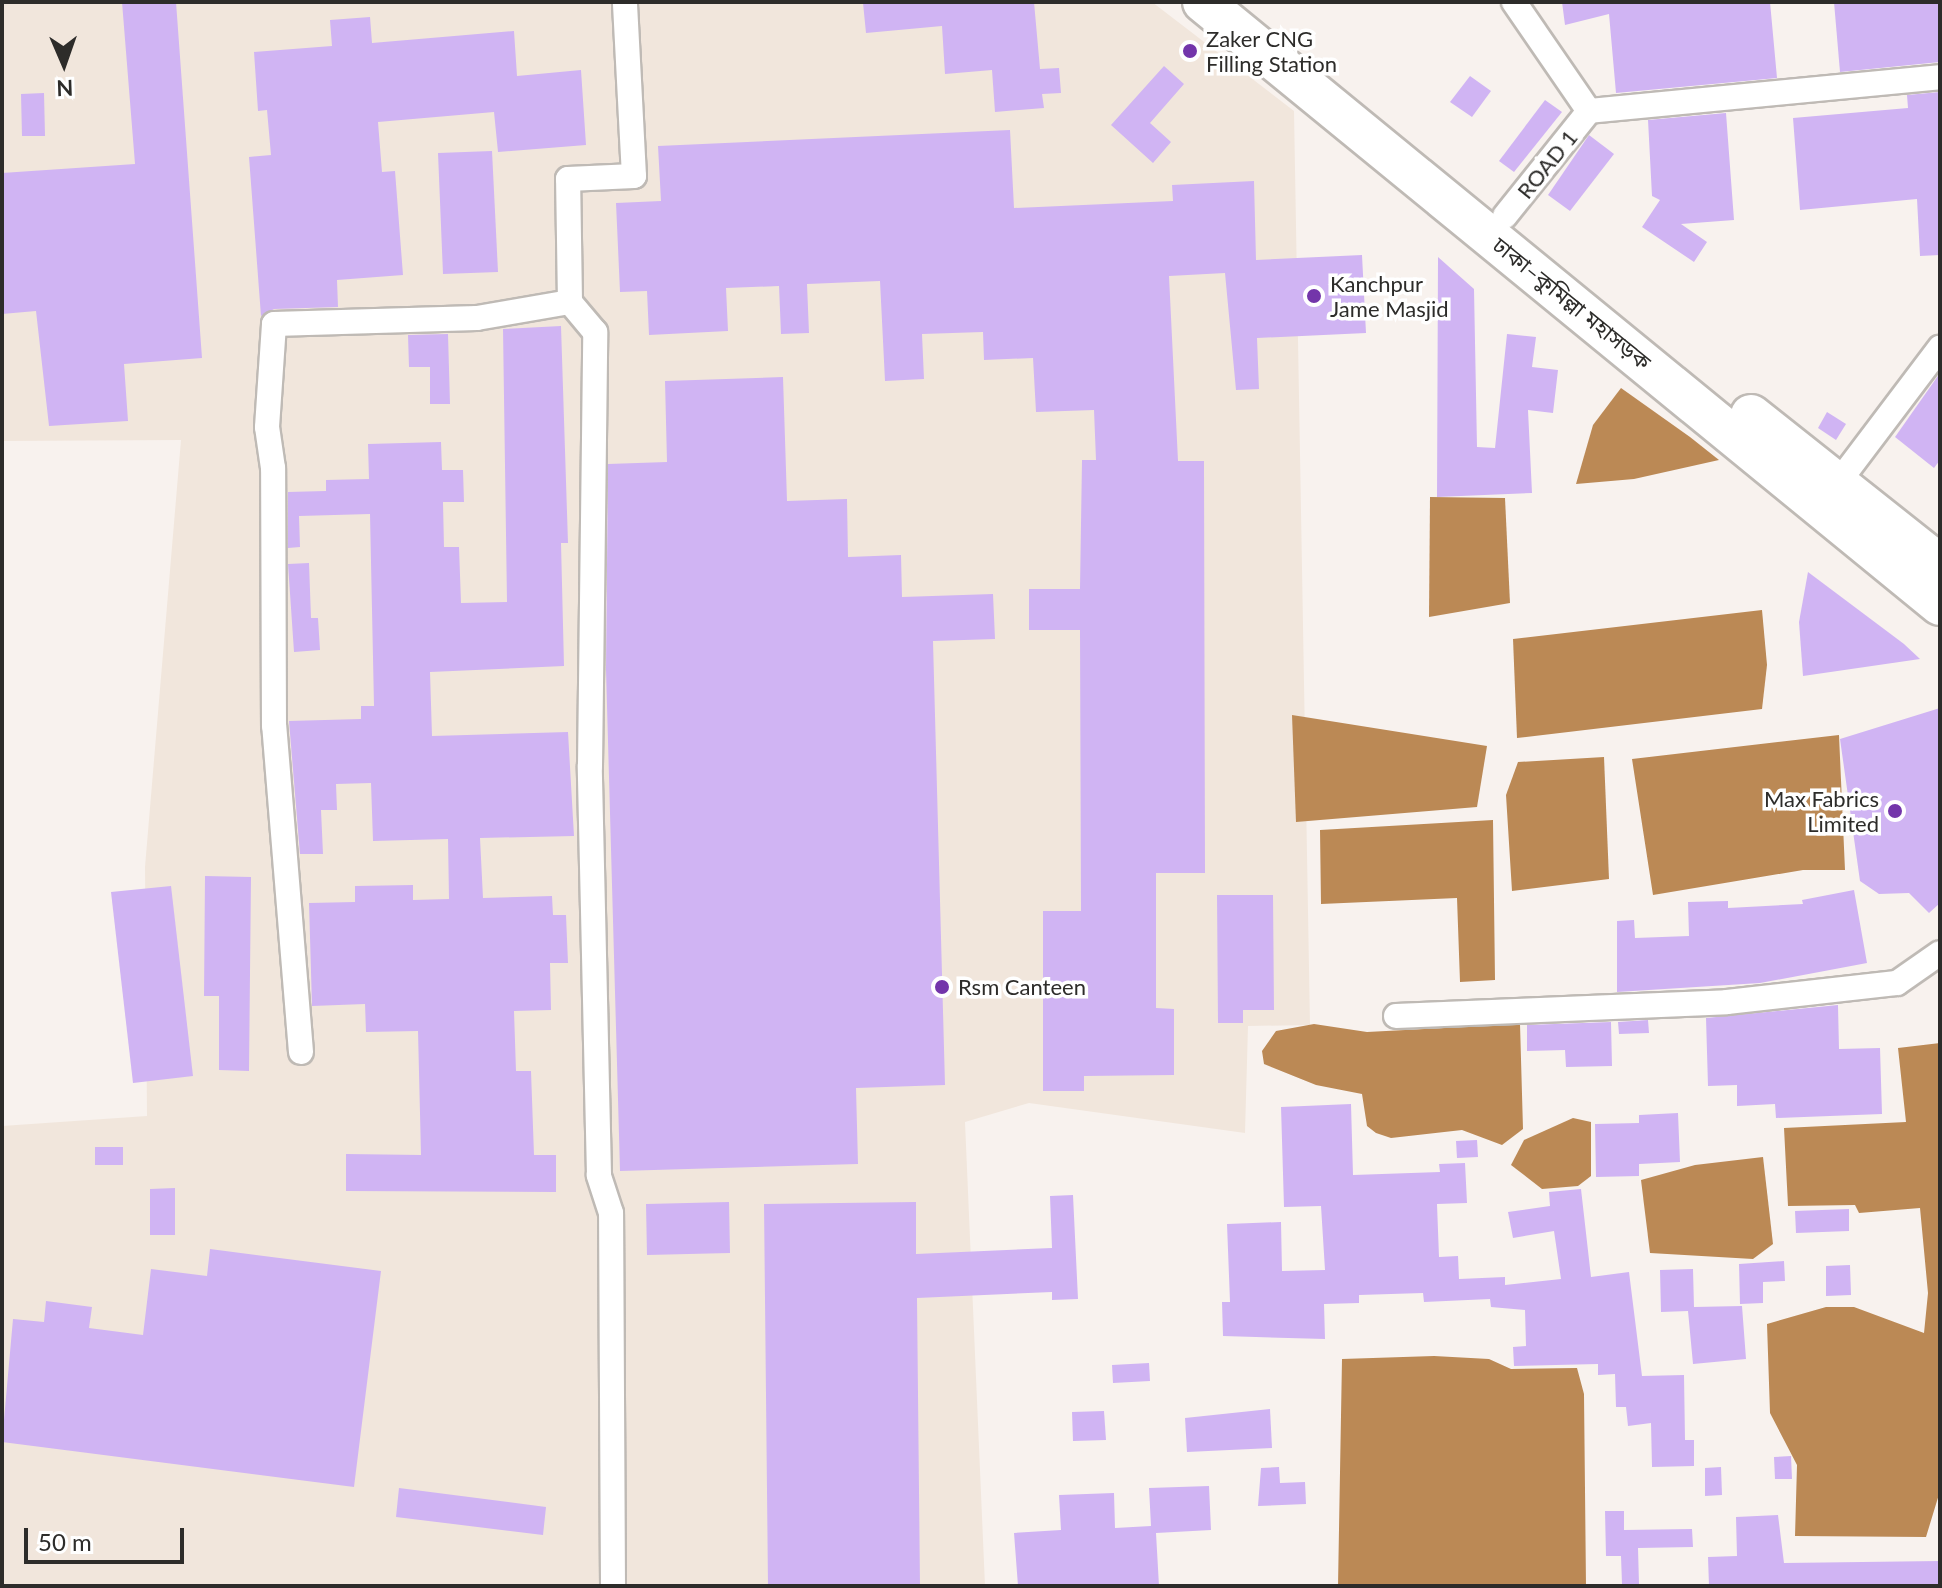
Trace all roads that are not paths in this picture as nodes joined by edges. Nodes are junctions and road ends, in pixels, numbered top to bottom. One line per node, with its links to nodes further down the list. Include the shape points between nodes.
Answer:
1 (625, 2): 8 (street, via 634,176 568,179)
2 (1203, 2): 9 (highway, ঢাকা–কুমিল্লা মহাসড়ক)
3 (1242, 2): 7 (highway, ঢাকা–কুমিল্লা মহাসড়ক)
4 (1514, 2): 6 (street)
5 (1940, 77): 6 (street)
6 (1589, 111): 7 (street, ROAD 1)
7 (1505, 216): 9 (highway, ঢাকা–কুমিল্লা মহাসড়ক)
8 (570, 302): 16 (street, via 477,318 274,324 267,427 273,468 274,726); 17 (street, via 595,332 590,781 599,1175 611,1213)
9 (1599, 309): 11 (highway, ঢাকা–কুমিল্লা মহাসড়ক); 13 (highway, ঢাকা–কুমিল্লা মহাসড়ক)
10 (1940, 348): 11 (street)
11 (1837, 484): 12 (highway, ঢাকা–কুমিল্লা মহাসড়ক)
12 (1940, 565)
13 (1940, 605)
14 (1940, 953): 15 (street, via 1897,983 1712,1003)
15 (1396, 1016)
16 (301, 1052)
17 (613, 1586)

